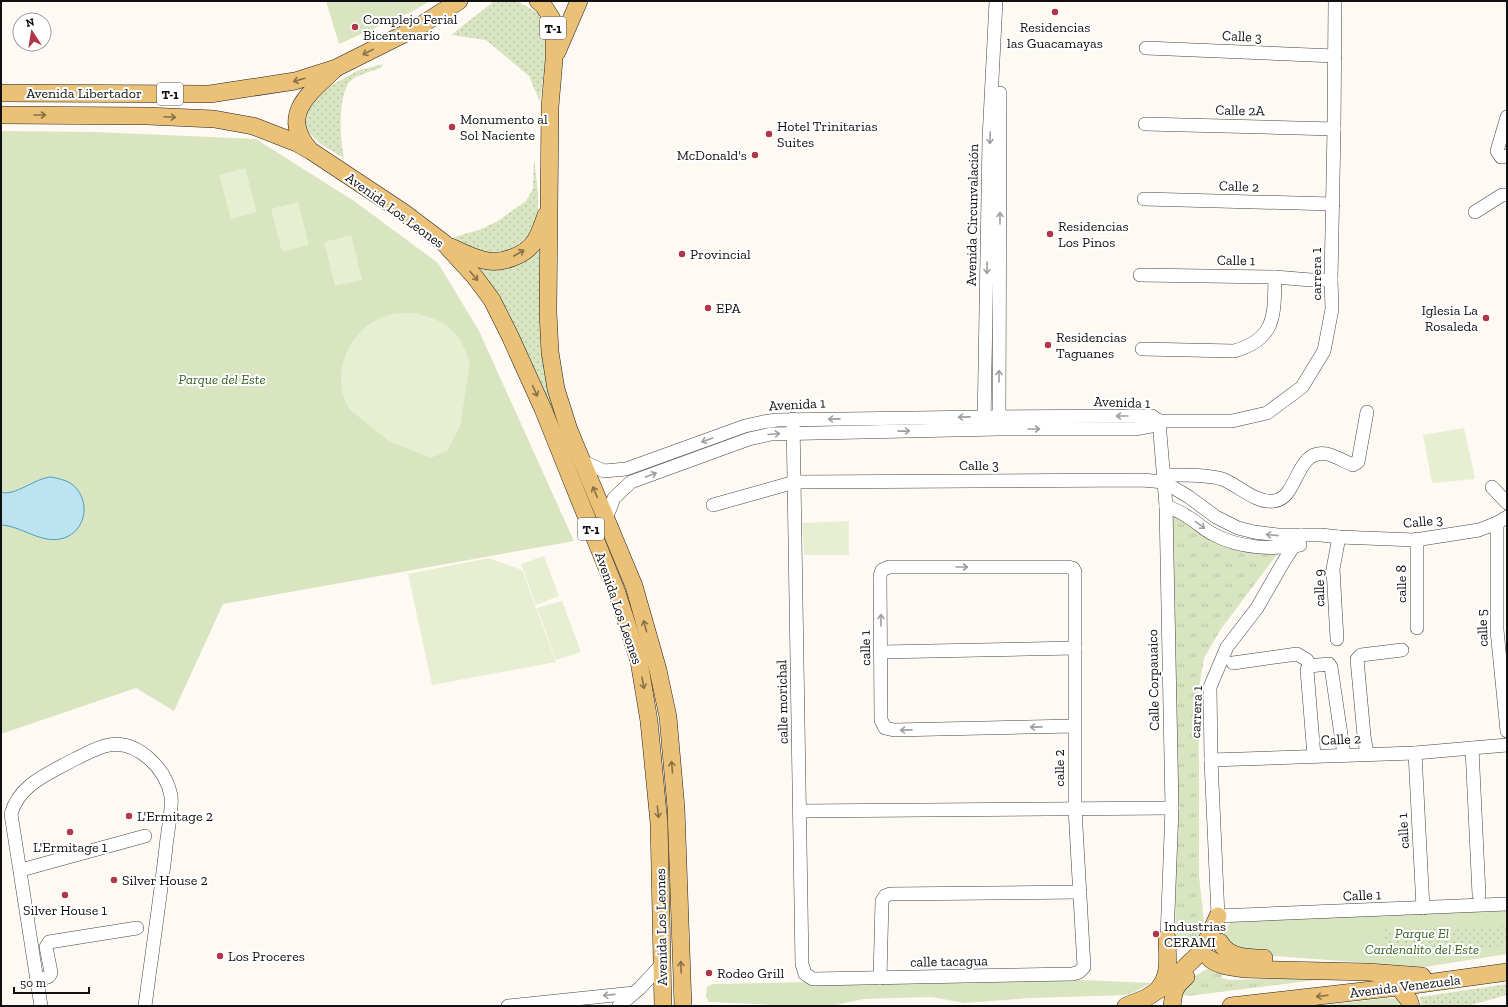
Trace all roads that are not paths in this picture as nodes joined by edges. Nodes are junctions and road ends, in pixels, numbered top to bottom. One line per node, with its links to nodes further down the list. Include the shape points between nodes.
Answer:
1 (468, 1): 7 (main road, T-1)
2 (538, 1): 10 (main road, T-1, via 552,19)
3 (578, 1): 10 (main road)
4 (996, 1): 30 (street, Avenida Circunvalación, one-way to 30, via 990,139)
5 (1002, 1): 33 (street, Avenida Circunvalación, one-way to 5)
6 (1335, 1): 9 (street, carrera 1)
7 (455, 4): 11 (main road, Avenida Libertador / T-1, one-way to 11, via 418,27)
8 (1146, 48): 9 (street, Calle 3)
9 (1335, 56): 16 (street, carrera 1)
10 (554, 60): 21 (main road, Avenida Los Leones / T-1, via 550,107)
11 (336, 68): 12 (main road, Avenida Libertador / T-1, one-way to 12, via 295,81 210,94); 17 (main road, T-1, via 310,93 302,103 297,116 301,140)
12 (1, 93)
13 (1, 115): 17 (main road, Avenida Libertador / T-1, one-way to 17, via 214,119 253,126)
14 (1507, 117): 18 (street, via 1497,151 1501,157)
15 (1145, 124): 16 (street, Calle 2A)
16 (1334, 129): 22 (street, carrera 1)
17 (311, 151): 24 (main road, Avenida Los Leones / T-1, via 403,212)
18 (1507, 156)
19 (1507, 195): 23 (street)
20 (1144, 199): 22 (street, Calle 2)
21 (550, 203): 24 (main road, T-1, one-way to 21, via 484,261 509,259 521,254 534,242); 36 (main road, Avenida Los Leones / T-1, via 550,352 556,389)
22 (1333, 204): 27 (street, carrera 1)
23 (1475, 212)
24 (444, 243): 79 (main road, Avenida Los Leones / T-1, one-way to 79, via 475,276 492,300 510,336 543,409 617,593 639,661 649,721 659,823)
25 (1140, 275): 26 (street, Calle 1)
26 (1275, 276): 27 (street, Calle 1); 28 (street, via 1271,325 1260,338 1246,347 1234,350)
27 (1331, 280): 32 (street, carrera 1, via 1332,309 1324,351 1302,387 1267,413 1232,421)
28 (1142, 349)
29 (1367, 412): 37 (street, Calle 3, via 1358,462 1352,465 1328,454 1311,457 1303,464 1286,495 1278,500 1268,501 1254,497 1229,482 1214,477)
30 (984, 416): 31 (street, Avenida 1, one-way to 31); 33 (street, Avenida 1); 34 (street, Avenida Circunvalación)
31 (793, 419): 35 (street, calle morichal); 36 (street, Avenida 1, one-way to 36, via 745,426 626,469 604,471)
32 (1159, 421): 33 (street, Avenida 1, via 1152,416); 37 (street, Calle Corpauaico)
33 (999, 423): 34 (street, Avenida 1)
34 (984, 430): 35 (street, Avenida 1, one-way to 34)
35 (794, 433): 38 (street, calle morichal); 43 (street, Avenida 1, one-way to 35, via 614,498 631,482 749,439 771,434)
36 (582, 461): 43 (main road, Avenida Los Leones / T-1, one-way to 36)
37 (1164, 478): 38 (street, Calle 3); 42 (street, Calle Corpauaico); 47 (street, one-way to 37, via 1238,528 1216,517)
38 (794, 482): 41 (street, Calle 3); 67 (street, calle morichal)
39 (1492, 488): 40 (street)
40 (1507, 503)
41 (713, 505)
42 (1166, 506): 47 (street, one-way to 47, via 1188,516 1224,540 1275,547); 66 (street, Calle Corpauaico)
43 (606, 519): 96 (main road, Avenida Los Leones / T-1, one-way to 43, via 676,808 668,717 658,670 637,597)
44 (1502, 520): 46 (street, Calle 3, via 1479,530); 57 (street, calle 5, via 1497,630)
45 (1339, 537): 46 (street, Calle 3); 47 (street, Calle 3); 50 (street, calle 9, via 1334,569)
46 (1417, 539): 49 (street, calle 8)
47 (1297, 540): 64 (street, carrera 1, via 1257,608 1227,647 1210,686)
48 (1073, 568): 51 (street, calle 2); 53 (street, calle 1, one-way to 48, via 882,570 889,567)
49 (1417, 628)
50 (1337, 639)
51 (1075, 648): 53 (street); 56 (street, calle 2)
52 (1402, 650): 61 (street, via 1361,655 1357,659)
53 (881, 652): 56 (street, calle 1, one-way to 53, via 894,730 885,728 881,720)
54 (1233, 663): 55 (street, via 1297,654 1307,660)
55 (1309, 666): 62 (street, via 1329,664 1331,667); 63 (street, via 1307,675)
56 (1075, 726): 65 (street, calle 2)
57 (1507, 731)
58 (1507, 745): 59 (street, Calle 2)
59 (1472, 748): 60 (street, Calle 2); 71 (street)
60 (1415, 753): 61 (street, Calle 2); 73 (street, calle 1)
61 (1367, 754): 62 (street, Calle 2)
62 (1344, 755): 63 (street, Calle 2)
63 (1314, 756): 64 (street, Calle 2)
64 (1211, 760): 74 (street, carrera 1)
65 (1075, 808): 66 (street); 67 (street); 70 (street, calle 2)
66 (1172, 808): 76 (street, Calle Corpauaico)
67 (800, 811): 87 (street, calle morichal, via 802,964 805,974)
68 (145, 836): 69 (street)
69 (20, 870): 86 (street); 92 (street, via 11,814 13,804 35,780 96,748 110,744 134,749 144,754 156,766 165,776 171,797)
70 (1080, 892): 80 (street, calle 2); 84 (street, via 884,896)
71 (1479, 895)
72 (1507, 904): 73 (street, Calle 1)
73 (1423, 908): 74 (street, Calle 1)
74 (1218, 916): 77 (main road); 89 (main road, via 1202,951)
75 (137, 928): 86 (street, via 49,942 46,947 51,975)
76 (1167, 938): 89 (main road, via 1167,970 1163,982)
77 (1220, 942): 78 (main road); 81 (main road, via 1228,952 1246,958 1310,962)
78 (1210, 959): 81 (main road, via 1229,967 1244,969); 98 (main road, via 1177,984)
79 (663, 963): 90 (street); 95 (main road, Avenida Los Leones / T-1)
80 (1084, 967): 84 (street, calle tacagua, via 1073,974)
81 (1368, 972): 83 (main road)
82 (1507, 972): 85 (main road, Avenida Venezuela)
83 (1386, 974): 85 (main road); 88 (main road)
84 (880, 978): 87 (street, calle tacagua)
85 (1472, 978): 88 (main road, Avenida Venezuela)
86 (37, 979): 91 (street)
87 (813, 979)
88 (1398, 987): 99 (main road, Avenida Venezuela, one-way to 99); 100 (main road)
89 (1155, 992): 97 (main road, via 1137,1003)
90 (634, 993): 93 (street, one-way to 93); 94 (street)
91 (41, 1006)
92 (145, 1006)
93 (508, 1006)
94 (619, 1006)
95 (663, 1006)
96 (683, 1006)
97 (1126, 1006)
98 (1172, 1006)
99 (1231, 1006)
100 (1411, 1006)

